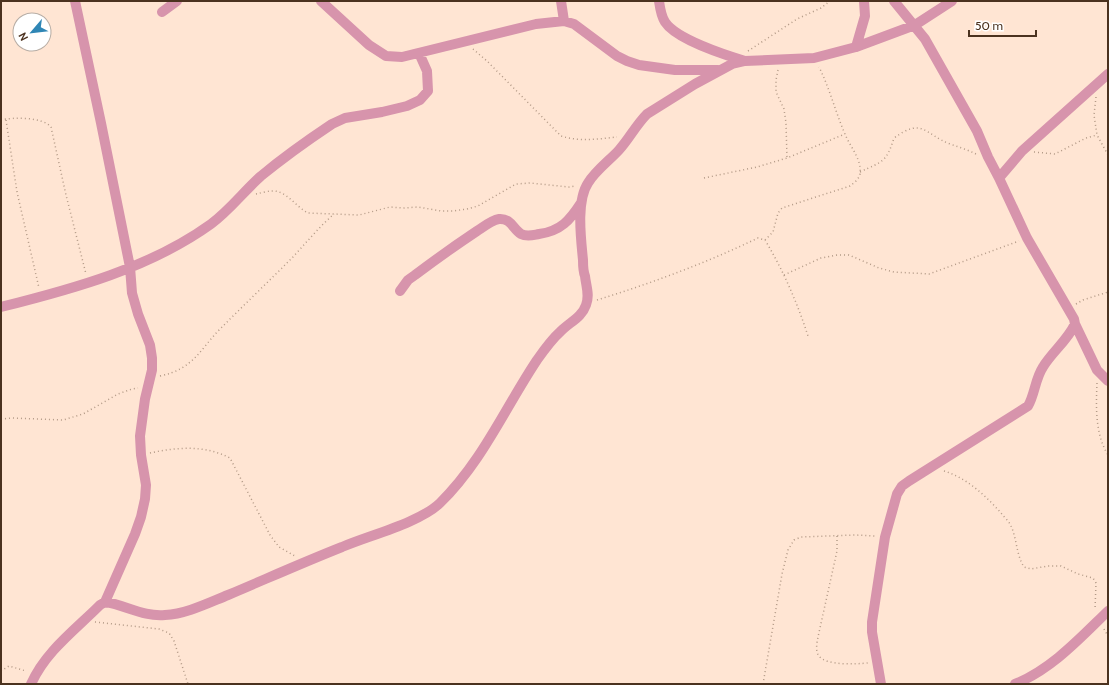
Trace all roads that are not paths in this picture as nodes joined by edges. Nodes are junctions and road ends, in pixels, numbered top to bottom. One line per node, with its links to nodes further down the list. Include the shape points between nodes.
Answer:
1 (74, 1): 20 (street)
2 (177, 1): 10 (street)
3 (321, 1): 14 (street, via 386,56 402,57)
4 (561, 1): 11 (street)
5 (659, 1): 15 (street, via 664,21 669,27 711,50)
6 (864, 1): 13 (street, via 865,16)
7 (894, 1): 12 (street)
8 (952, 1): 9 (street)
9 (942, 4): 12 (street)
10 (162, 12)
11 (564, 21): 14 (street, via 536,24); 16 (street, via 574,24 617,56 639,65 675,70)
12 (915, 25): 13 (street); 18 (street, via 977,131)
13 (856, 47): 15 (street, via 814,58)
14 (419, 53): 20 (street, via 427,71 428,91 420,100 398,109 345,118 332,124 275,166 240,196 222,216 198,233 171,249)
15 (741, 59): 16 (street)
16 (718, 70): 19 (street, via 647,114 620,149 586,184)
17 (1108, 74): 18 (street, via 1022,151)
18 (999, 178): 23 (street, via 1027,238)
19 (581, 203): 21 (street, via 572,217 549,233 529,236 520,233 510,221 499,219 487,224 414,275); 25 (street, via 580,229 584,276 588,291 587,303 582,313 560,332 540,356 472,466 440,503 414,519 186,610 166,615 143,613)
20 (130, 267): 22 (street); 25 (street, via 134,304 150,345 152,358 140,436 146,485 145,499 141,517)
21 (400, 291)
22 (1, 307)
23 (1075, 324): 24 (street, via 1097,370); 28 (street, via 1042,368 1028,406 902,486 897,494 885,537 872,622)
24 (1108, 381)
25 (105, 602): 27 (street, via 52,652)
26 (1108, 611): 29 (street, via 1049,665)
27 (33, 680)
28 (881, 684)
29 (1015, 684)

